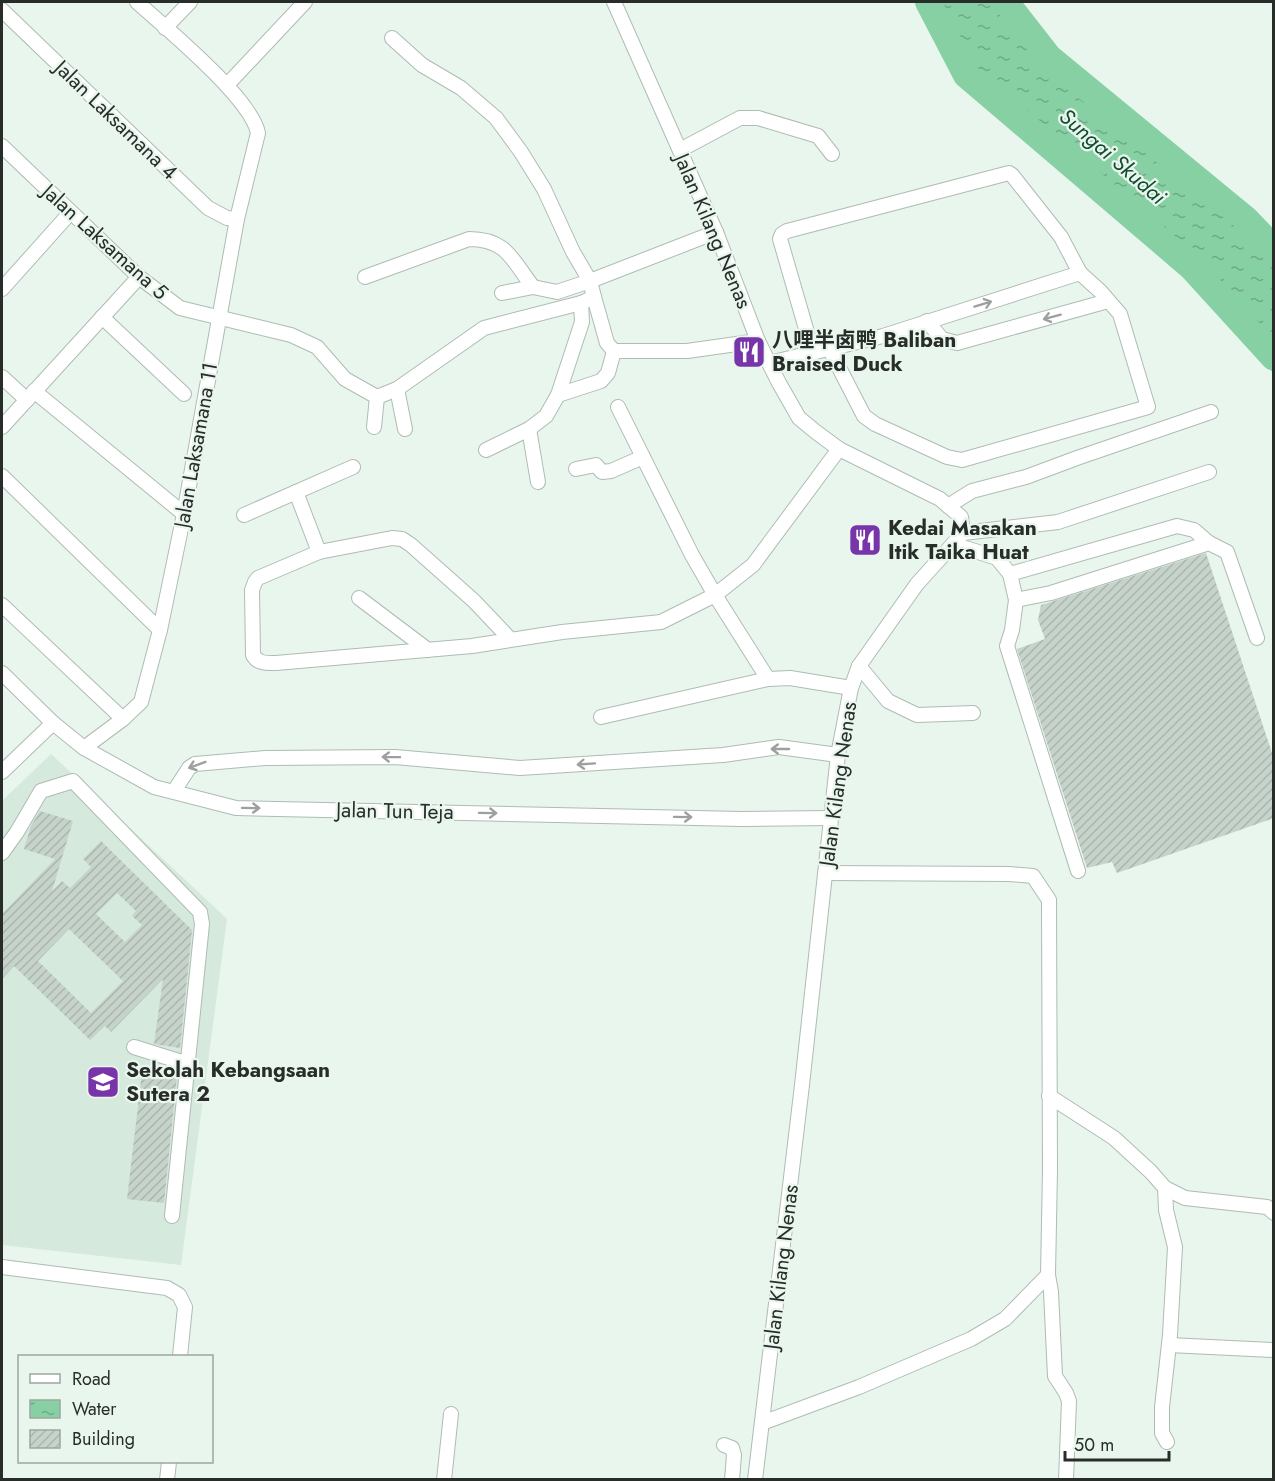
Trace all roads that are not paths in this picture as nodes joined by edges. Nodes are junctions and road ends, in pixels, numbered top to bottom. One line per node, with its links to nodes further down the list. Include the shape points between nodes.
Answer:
1 (137, 2): 6 (street)
2 (190, 2): 6 (street)
3 (304, 2): 8 (street)
4 (614, 2): 9 (street, Jalan Kilang Nenas)
5 (2, 10): 13 (street, Jalan Laksamana 4, via 208,208)
6 (165, 28): 8 (street)
7 (392, 38): 18 (street, via 495,118 544,189)
8 (227, 85): 13 (street, Jalan Laksamana 11, via 256,123 258,133)
9 (680, 150): 11 (street, via 740,118 759,118 818,136); 14 (street, Jalan Kilang Nenas)
10 (4, 152): 12 (street, Jalan Laksamana 5)
11 (832, 154)
12 (70, 213): 16 (street, Jalan Laksamana 5); 20 (street)
13 (237, 219): 25 (street, Jalan Laksamana 11)
14 (716, 232): 18 (street); 27 (street, Jalan Kilang Nenas)
15 (1080, 273): 23 (street); 26 (street, one-way to 15); 30 (street, via 1061,237 1009,173 787,231 780,239)
16 (139, 277): 24 (street); 25 (street, Jalan Laksamana 5, via 180,308)
17 (365, 277): 19 (street, via 470,239 485,239 501,246)
18 (590, 281): 19 (street, via 557,292); 22 (street)
19 (533, 286): 21 (street)
20 (2, 289)
21 (502, 293)
22 (587, 300): 29 (street); 33 (street, via 484,328); 36 (street)
23 (1108, 301): 26 (street, one-way to 26, via 957,343 942,339); 28 (street, via 1120,314 1148,407 962,460 947,457 864,416)
24 (102, 317): 34 (street); 35 (street)
25 (220, 318): 37 (street, Jalan Laksamana 5, via 291,336 317,347 345,379); 54 (street, Jalan Laksamana 11)
26 (927, 321): 28 (street)
27 (759, 341): 29 (street, via 687,351); 31 (street, Jalan Kilang Nenas)
28 (830, 350): 30 (street)
29 (614, 351): 36 (street, via 608,373 601,381)
30 (813, 353): 31 (street)
31 (769, 363): 44 (street, Jalan Kilang Nenas, via 800,418)
32 (2, 377): 35 (street)
33 (397, 390): 37 (street); 42 (street)
34 (184, 394)
35 (31, 395): 40 (street); 54 (street)
36 (558, 395): 43 (street, via 546,416)
37 (377, 397): 41 (street)
38 (618, 407): 46 (street)
39 (1211, 412): 53 (street, via 1026,477 972,491)
40 (2, 427)
41 (374, 428)
42 (405, 429)
43 (529, 429): 45 (street); 51 (street)
44 (839, 449): 53 (street, Jalan Kilang Nenas); 61 (street, via 753,565)
45 (486, 450)
46 (643, 457): 48 (street, via 611,471 602,472 596,465); 61 (street)
47 (353, 467): 52 (street)
48 (576, 469)
49 (1209, 472): 56 (street, via 1058,522)
50 (2, 477): 65 (street)
51 (538, 482)
52 (296, 492): 55 (street); 59 (street)
53 (948, 506): 56 (street, Jalan Kilang Nenas, via 961,517)
54 (184, 514): 65 (street, Jalan Laksamana 11)
55 (244, 515)
56 (963, 533): 58 (street, Jalan Kilang Nenas)
57 (1209, 543): 60 (street, via 1194,530 1177,526); 63 (street, via 1051,593); 66 (street, via 1227,552)
58 (953, 544): 60 (street, via 997,558); 69 (street, Jalan Kilang Nenas, via 917,584)
59 (319, 552): 67 (street, via 384,538 402,539 474,601); 68 (street, via 255,582 251,597 252,651 256,660 276,663)
60 (1010, 574): 63 (street)
61 (715, 595): 67 (street, via 661,622); 71 (street)
62 (359, 598): 68 (street)
63 (1016, 600): 83 (street, via 1007,646)
64 (2, 605): 75 (street)
65 (160, 630): 75 (street, Jalan Laksamana 11, via 141,702)
66 (1257, 638)
67 (511, 640): 68 (street)
68 (428, 650)
69 (859, 666): 72 (street, Jalan Kilang Nenas); 73 (street, via 888,701 917,715)
70 (2, 674): 76 (street, Jalan Tun Teja)
71 (768, 679): 72 (street, via 790,678); 74 (street)
72 (851, 688): 78 (street, Jalan Kilang Nenas)
73 (973, 713)
74 (601, 717)
75 (123, 719): 77 (street, Jalan Laksamana 11)
76 (53, 723): 77 (street, Jalan Tun Teja); 79 (street)
77 (84, 748): 80 (street, Jalan Tun Teja, via 154,787)
78 (838, 755): 80 (street, one-way to 80, via 779,747 723,755 520,768 395,757 265,758 195,764); 81 (street, Jalan Kilang Nenas)
79 (2, 772)
80 (174, 791): 81 (street, Jalan Tun Teja, one-way to 81, via 236,807)
81 (830, 818): 84 (street, Jalan Kilang Nenas)
82 (2, 853): 86 (street, via 41,791 74,781 200,912)
83 (1078, 871)
84 (826, 873): 87 (street, via 1033,876 1049,900); 97 (street, Jalan Kilang Nenas)
85 (134, 1047): 86 (street)
86 (188, 1064): 90 (street)
87 (1049, 1096): 88 (street, via 1114,1138); 92 (street)
88 (1165, 1188): 89 (street, via 1185,1198 1267,1208); 93 (street, via 1175,1247)
89 (1274, 1213)
90 (172, 1216)
91 (2, 1267): 95 (street, via 167,1288 179,1295 185,1307)
92 (1048, 1275): 97 (street, via 1005,1319 971,1339); 105 (street, via 1055,1376 1069,1401)
93 (1169, 1346): 94 (street); 98 (street, via 1162,1407 1162,1433)
94 (1274, 1350)
95 (180, 1355)
96 (451, 1414): 102 (street)
97 (762, 1423): 104 (street, Jalan Kilang Nenas)
98 (1167, 1442)
99 (724, 1445): 103 (street, via 732,1448 734,1455)
100 (169, 1463): 101 (street)
101 (167, 1479)
102 (444, 1479)
103 (732, 1479)
104 (754, 1479)
105 (1066, 1479)

